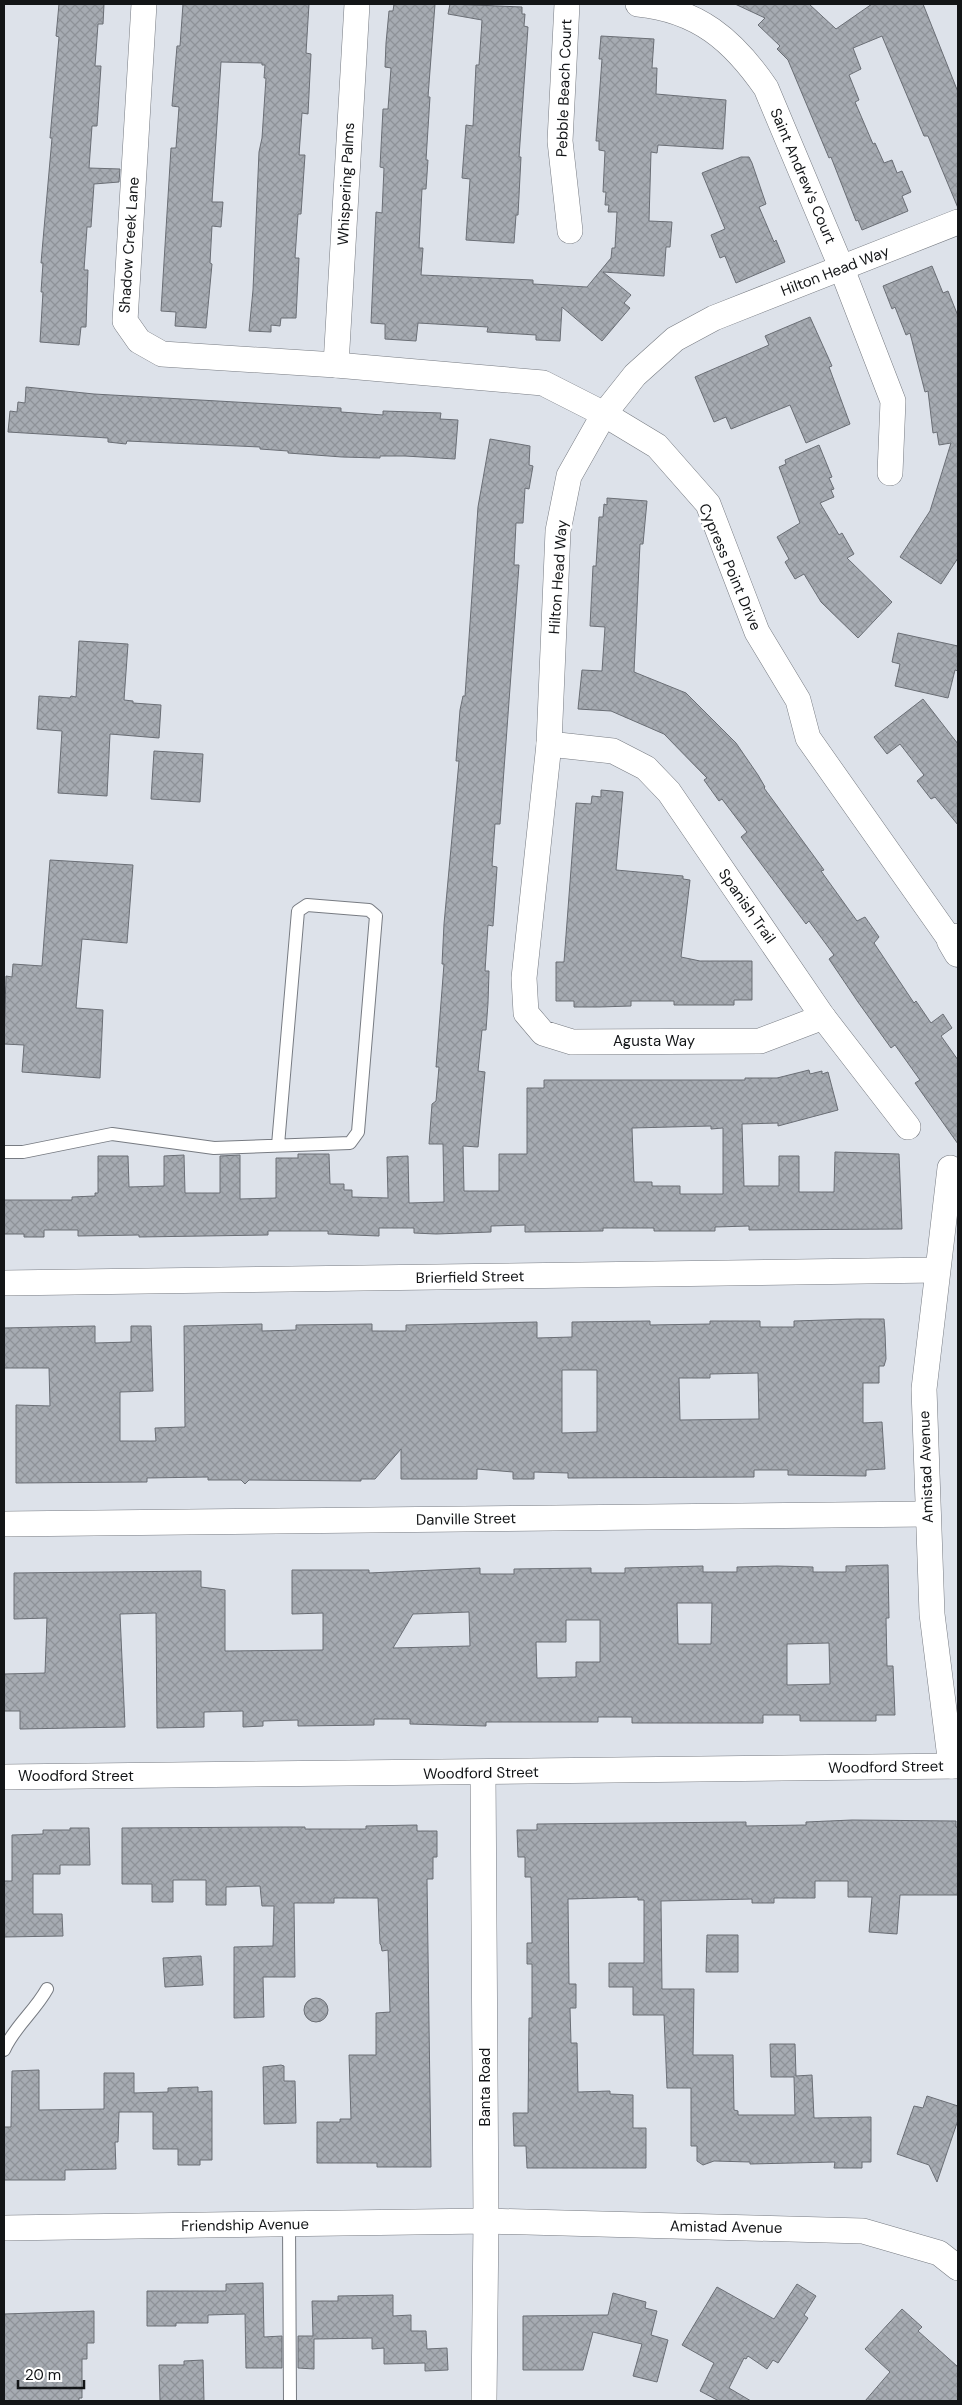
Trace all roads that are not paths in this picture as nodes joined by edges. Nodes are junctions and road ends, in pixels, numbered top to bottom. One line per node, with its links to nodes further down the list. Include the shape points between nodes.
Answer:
1 (144, 4): 8 (street, Shadow Creek Lane, via 125,320 139,341 162,354)
2 (357, 4): 8 (street, Whispering Palms)
3 (567, 4): 6 (street, Pebble Beach Court, via 560,141)
4 (638, 4): 7 (street, Saint Andrew's Court, via 664,8 704,24 729,42 748,62 766,88)
5 (958, 222): 7 (street, Hilton Head Way)
6 (570, 231)
7 (842, 269): 9 (street, Hilton Head Way, via 714,318 675,339 634,375); 10 (street, Saint Andrew's Court, via 893,401)
8 (336, 365): 9 (street, Cypress Point Drive, via 543,383)
9 (604, 414): 11 (street, Hilton Head Way, via 569,476 558,531); 12 (street, Cypress Point Drive, via 657,446 708,504 757,632 798,700 808,738)
10 (890, 473)
11 (548, 744): 13 (street, Hilton Head Way); 14 (street, Spanish Trail, via 613,751 646,768 669,792)
12 (956, 943)
13 (524, 978): 14 (street, Agusta Way, via 526,1013 543,1033 572,1042 760,1040)
14 (824, 1017): 15 (street, Spanish Trail)
15 (908, 1127)
16 (278, 1145): 16 (lane, via 350,1142 358,1132 376,916 369,910 307,904 298,911); 17 (lane, via 214,1148 112,1134 23,1152)
17 (4, 1152)
18 (950, 1168): 19 (street, Amistad Avenue)
19 (937, 1270): 20 (street, Brierfield Street); 21 (street, Amistad Avenue, via 924,1389)
20 (4, 1283)
21 (928, 1514): 22 (street, Danville Street); 23 (street, Amistad Avenue, via 932,1614)
22 (4, 1524)
23 (955, 1766): 24 (street, Woodford Street)
24 (483, 1773): 25 (street, Woodford Street); 28 (street, Banta Road)
25 (4, 1777)
26 (47, 1988): 27 (lane, via 38,2006 10,2038)
27 (4, 2050)
28 (486, 2222): 29 (street, Friendship Avenue); 31 (street, Amistad Avenue, via 863,2231 939,2254); 33 (street, Banta Road)
29 (289, 2224): 30 (street, Friendship Avenue); 32 (lane)
30 (4, 2228)
31 (958, 2268)
32 (290, 2401)
33 (484, 2401)

